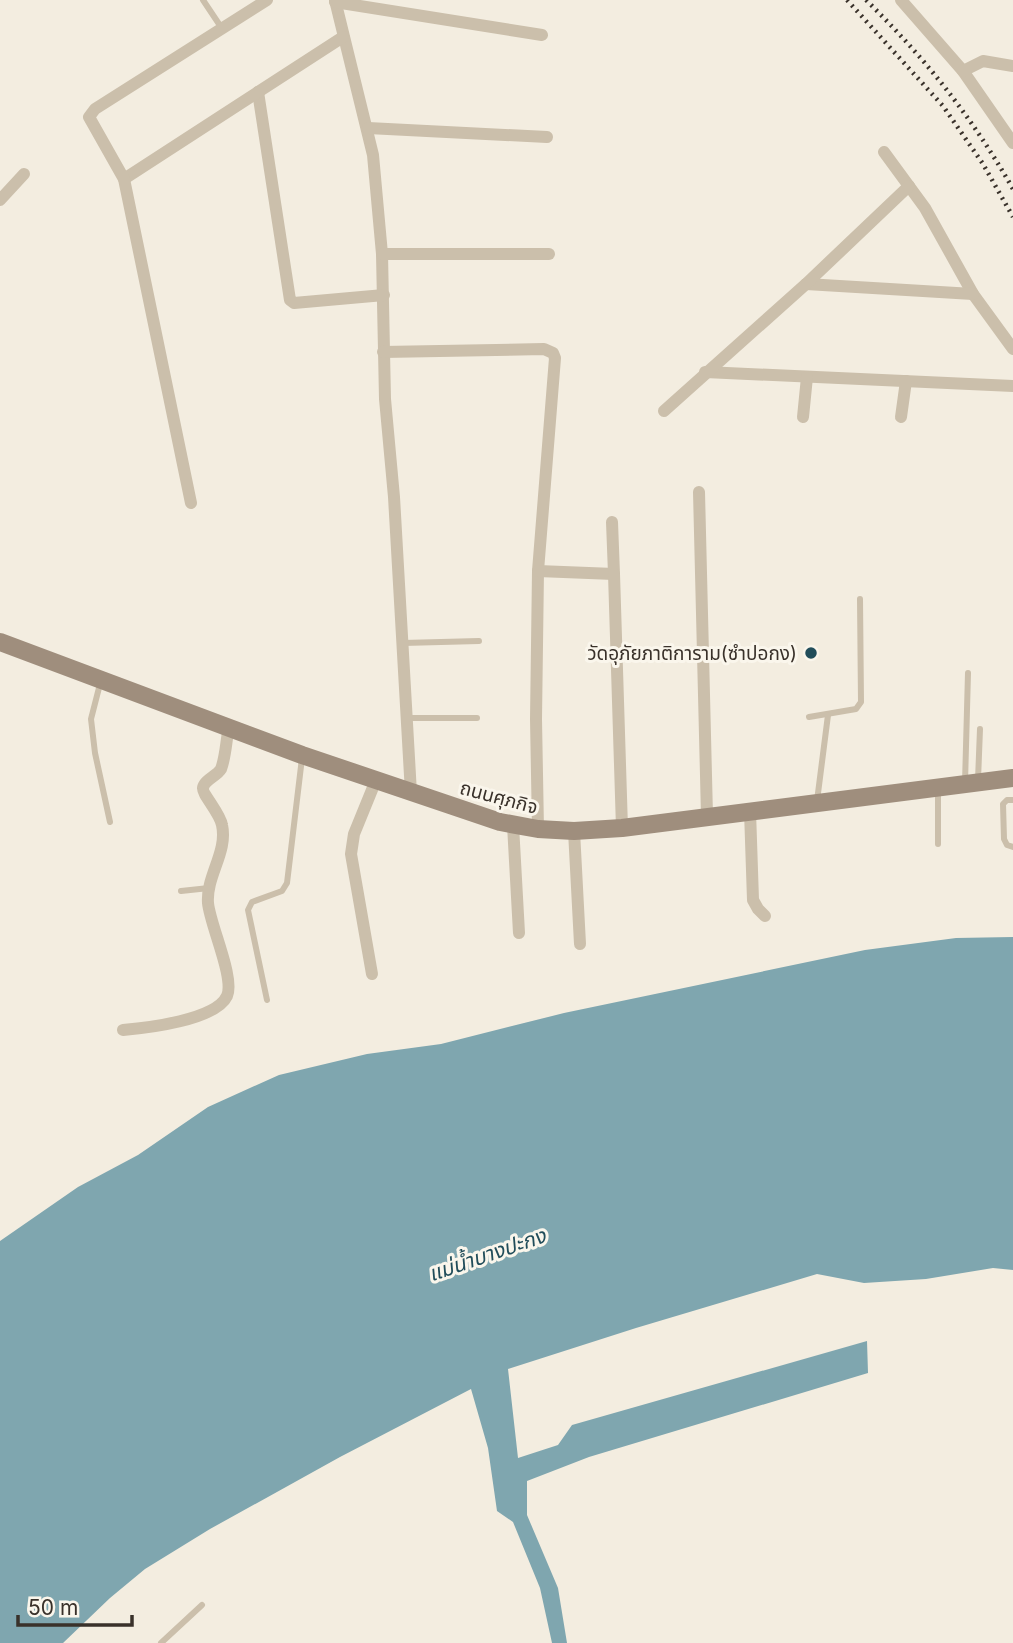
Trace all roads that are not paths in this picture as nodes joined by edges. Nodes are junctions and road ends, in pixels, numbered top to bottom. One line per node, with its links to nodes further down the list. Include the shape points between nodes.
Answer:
1 (203, 0): 5 (lane)
2 (267, 0): 5 (street)
3 (901, 0): 9 (street)
4 (335, 1): 6 (street); 7 (street)
5 (220, 27): 16 (street, via 94,109 89,117)
6 (542, 35)
7 (343, 37): 10 (street); 11 (street)
8 (1013, 66): 9 (street, via 983,61)
9 (963, 71): 13 (street)
10 (258, 92): 16 (street); 23 (street, via 289,300)
11 (368, 128): 12 (street); 19 (street)
12 (547, 137)
13 (1013, 143)
14 (884, 152): 17 (street)
15 (24, 174): 18 (street)
16 (124, 179): 34 (street)
17 (909, 186): 21 (street); 22 (street)
18 (0, 200)
19 (382, 254): 20 (street); 23 (street)
20 (549, 254)
21 (806, 284): 22 (street); 26 (street)
22 (973, 293): 24 (street)
23 (384, 295): 25 (street)
24 (1013, 349)
25 (383, 352): 36 (street, via 544,349 553,353); 41 (street)
26 (705, 372): 27 (street); 30 (street)
27 (807, 377): 28 (street); 31 (street)
28 (906, 382): 29 (street); 32 (street)
29 (1013, 386)
30 (664, 411)
31 (803, 417)
32 (901, 417)
33 (699, 492): 59 (street)
34 (191, 503)
35 (611, 522): 37 (street)
36 (538, 572): 37 (street); 63 (street)
37 (614, 574): 62 (street)
38 (860, 599): 44 (lane, via 861,702 856,709)
39 (479, 641): 41 (lane)
40 (0, 642): 43 (main road, ถนนศุภกิจ)
41 (401, 643): 46 (street)
42 (968, 673): 53 (lane)
43 (102, 679): 48 (main road, ถนนศุภกิจ); 60 (lane, via 91,719)
44 (828, 715): 45 (lane); 57 (lane)
45 (809, 717)
46 (406, 718): 47 (lane); 55 (street)
47 (477, 718)
48 (229, 727): 50 (main road, ถนนศุภกิจ); 67 (street, via 221,768 203,785 223,826)
49 (980, 729): 53 (lane)
50 (302, 755): 51 (main road, ถนนศุภกิจ); 73 (lane, via 287,883 282,891 253,902 248,910)
51 (376, 780): 55 (main road, ถนนศุภกิจ); 72 (street, via 354,834 351,854)
52 (1013, 780): 53 (main road, ถนนศุภกิจ); 56 (lane)
53 (972, 783): 54 (main road, ถนนศุภกิจ)
54 (938, 788): 57 (main road, ถนนศุภกิจ); 65 (lane)
55 (411, 793): 61 (main road, ถนนศุภกิจ)
56 (1012, 800): 66 (lane, via 1003,804 1004,839)
57 (816, 803): 58 (main road, ถนนศุภกิจ)
58 (750, 811): 59 (main road, ถนนศุภกิจ); 69 (street, via 753,900)
59 (707, 816): 62 (main road, ถนนศุภกิจ)
60 (110, 822)
61 (513, 825): 63 (main road, ถนนศุภกิจ); 70 (street)
62 (622, 828): 64 (main road, ถนนศุภกิจ)
63 (538, 829): 64 (main road, ถนนศุภกิจ)
64 (573, 831): 71 (street)
65 (938, 844)
66 (1013, 847)
67 (209, 888): 68 (lane); 74 (street, via 208,905 228,978 228,995 221,1005 194,1018)
68 (181, 891)
69 (765, 916)
70 (519, 933)
71 (580, 944)
72 (372, 974)
73 (267, 1000)
74 (123, 1030)
75 (202, 1605): 76 (lane)
76 (161, 1643)

